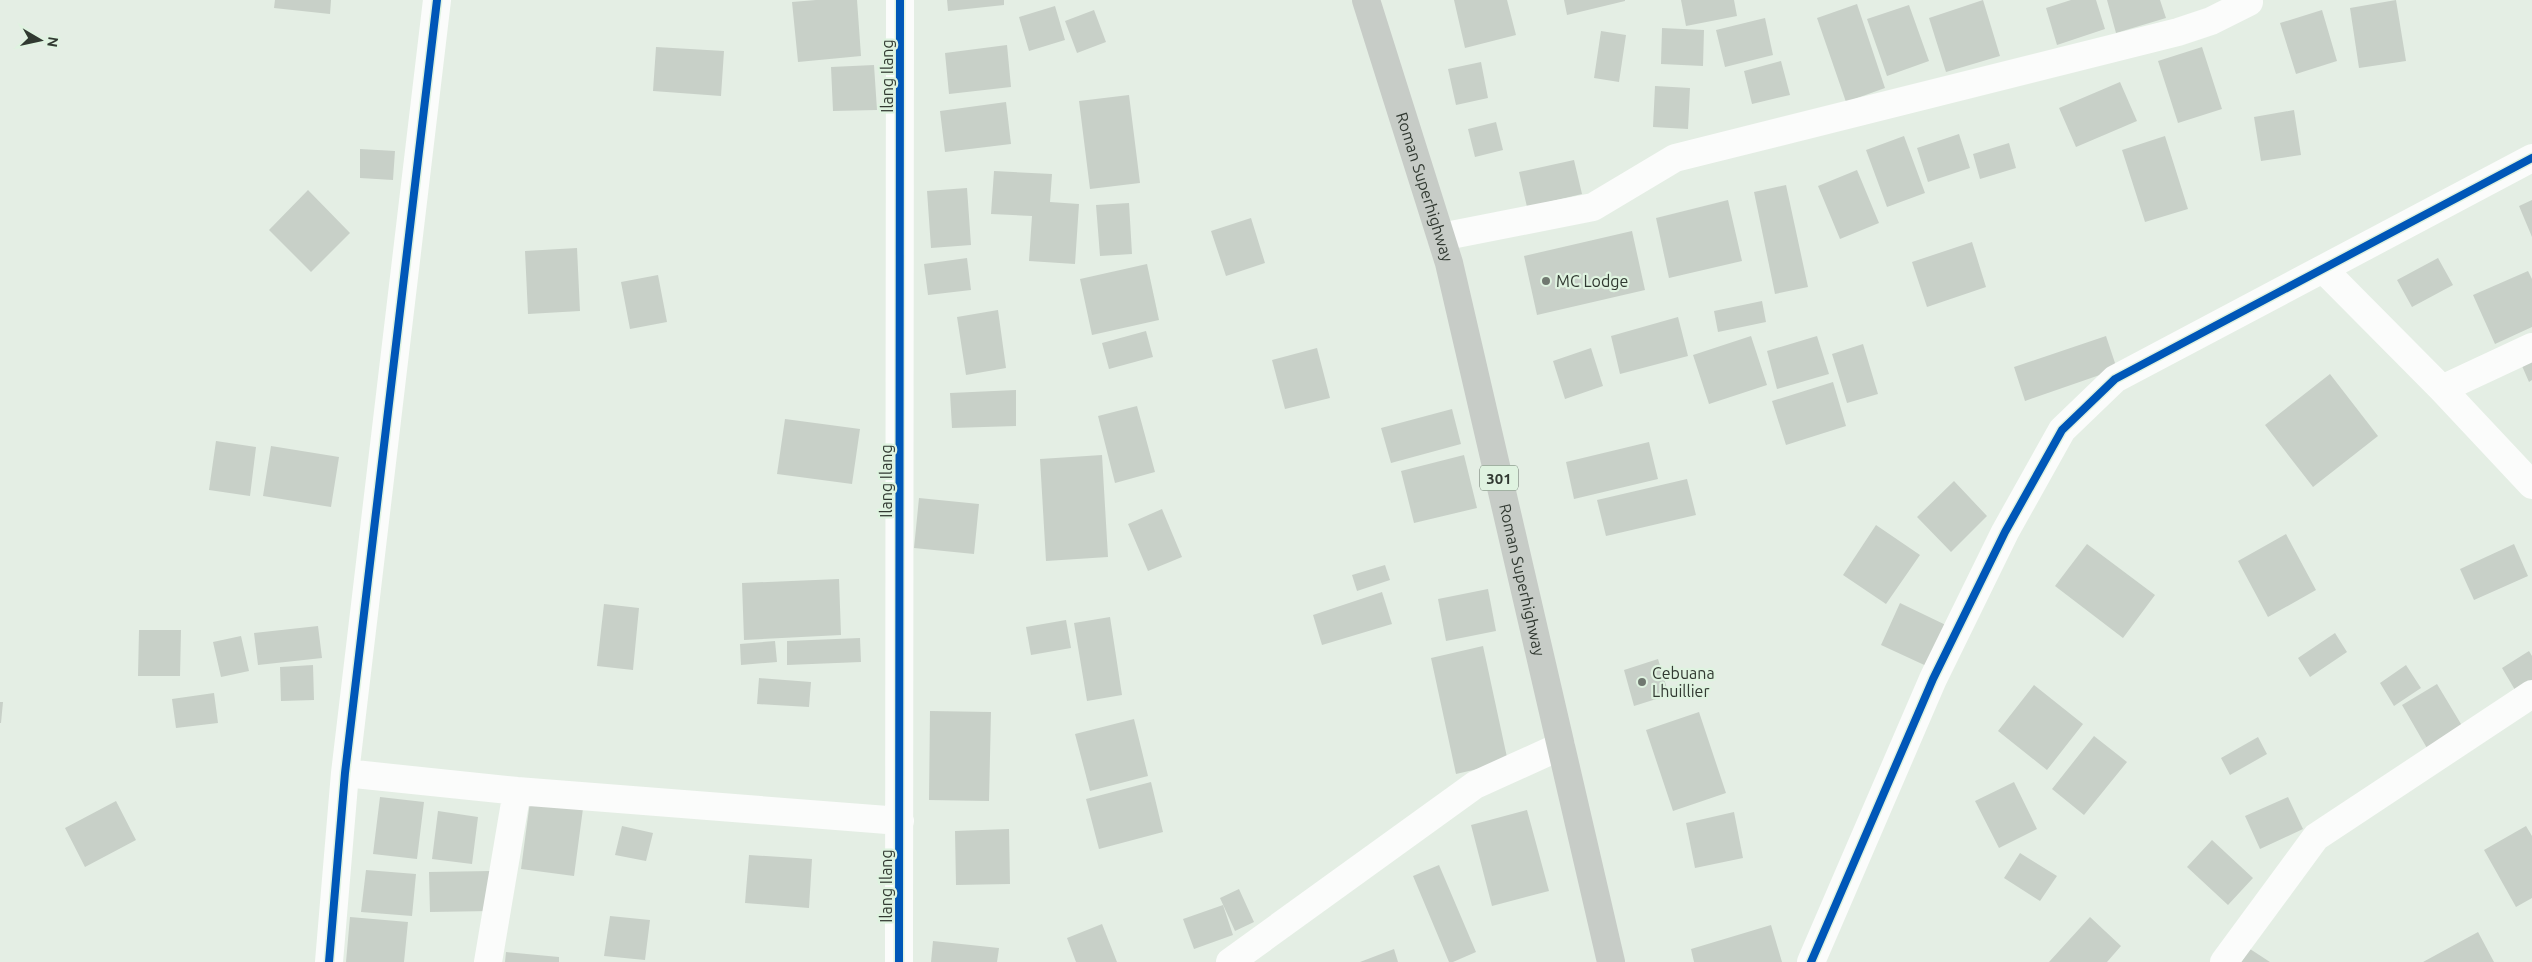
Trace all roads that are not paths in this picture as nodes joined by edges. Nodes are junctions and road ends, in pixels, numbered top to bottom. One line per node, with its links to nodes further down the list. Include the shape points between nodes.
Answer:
1 (437, 0): 13 (street)
2 (900, 0): 15 (street, Ilang Ilang)
3 (1366, 0): 6 (main road, Roman Superhighway / 301)
4 (2249, 2): 6 (street, via 2211,21 2178,32 1675,158 1593,207)
5 (2532, 158): 7 (street)
6 (1441, 237): 12 (main road, Roman Superhighway / 301)
7 (2324, 270): 9 (street); 21 (street, via 2222,320 2115,379 2062,430 2005,532 1933,678)
8 (2532, 347): 9 (street)
9 (2442, 389): 10 (street)
10 (2532, 485)
11 (2532, 694): 22 (street, via 2316,837)
12 (1562, 746): 19 (street, via 1475,785); 20 (main road, Roman Superhighway / 301)
13 (345, 773): 14 (street); 16 (street)
14 (517, 791): 15 (street); 17 (street)
15 (900, 821): 18 (street, Ilang Ilang)
16 (329, 962)
17 (488, 962)
18 (899, 962)
19 (1230, 962)
20 (1611, 962)
21 (1811, 962)
22 (2224, 962)

